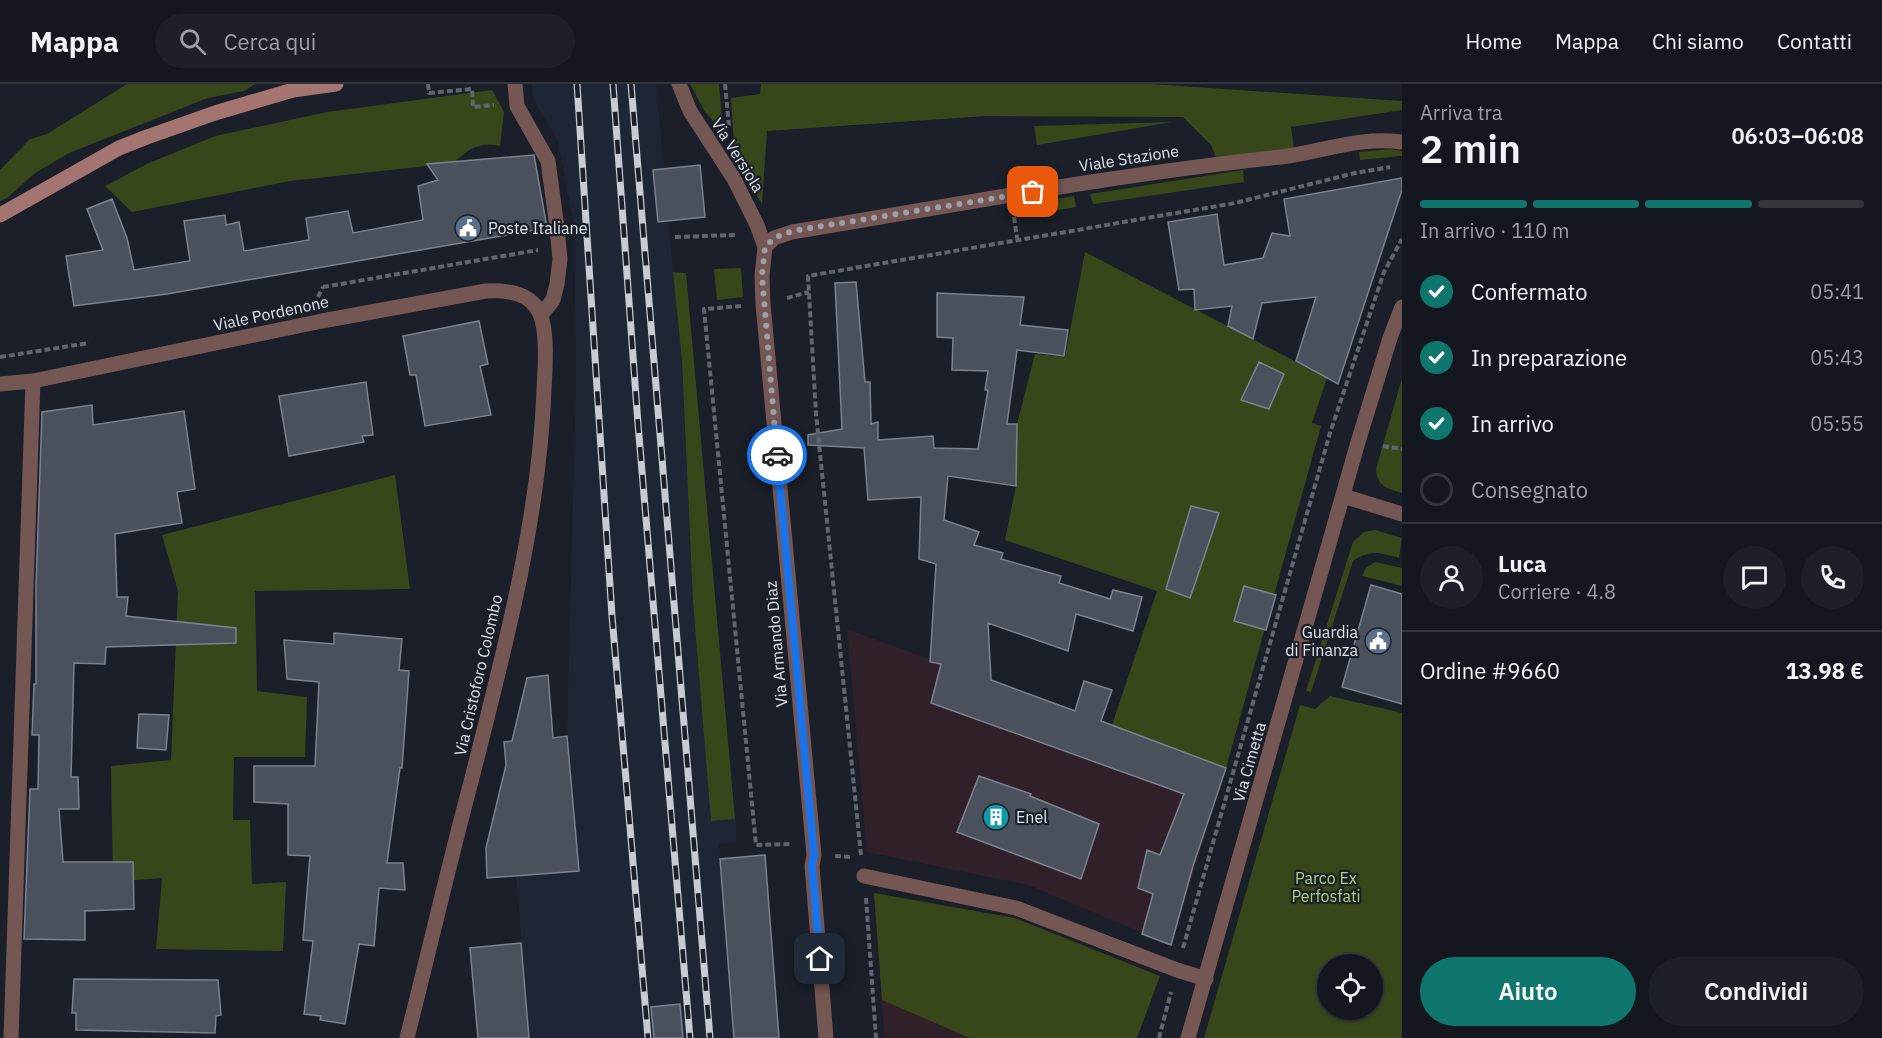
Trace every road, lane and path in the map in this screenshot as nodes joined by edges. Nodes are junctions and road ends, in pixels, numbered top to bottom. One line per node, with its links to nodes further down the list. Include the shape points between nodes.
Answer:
1 (336, 84): 11 (main road, via 293,90 147,137 111,152)
2 (428, 84): 6 (path, via 429,93 472,90 473,106)
3 (515, 84): 21 (street, via 517,106 548,161 557,228 557,284 553,300)
4 (679, 84): 16 (street, Via Versiola, via 690,111 744,195)
5 (725, 84): 7 (path)
6 (495, 104)
7 (729, 136)
8 (1402, 142): 16 (street, Viale Stazione, via 1361,142 1304,154 1182,168 792,231 774,238)
9 (1392, 166): 14 (path, via 1235,203)
10 (1014, 214): 14 (path)
11 (0, 215)
12 (736, 236): 13 (path)
13 (675, 237)
14 (1017, 238): 29 (path, via 808,276 816,414)
15 (1402, 239): 30 (path, via 1381,282 1330,433)
16 (765, 247): 19 (street, Via Armando Diaz)
17 (538, 250): 18 (path)
18 (322, 287)
19 (763, 304): 28 (path, via 704,309 756,844); 34 (street, Via Armando Diaz, via 814,855)
20 (1402, 307): 26 (street, Via Cimetta)
21 (541, 315): 22 (street, Viale Pordenone, via 535,304 520,294 486,291); 33 (street, Via Cristoforo Colombo, via 545,376 542,440 526,548)
22 (33, 381): 23 (street, Viale Pordenone); 32 (street)
23 (0, 384)
24 (1383, 446): 25 (path)
25 (1402, 449)
26 (1343, 496): 27 (street); 31 (street, Via Cimetta)
27 (1402, 514)
28 (768, 846)
29 (864, 876): 30 (street, via 1016,908); 35 (path)
30 (1177, 970): 31 (street); 36 (path)
31 (1206, 979): 37 (street, Via Cimetta)
32 (11, 1038)
33 (407, 1038)
34 (826, 1038)
35 (876, 1038)
36 (1159, 1038)
37 (1188, 1038)

